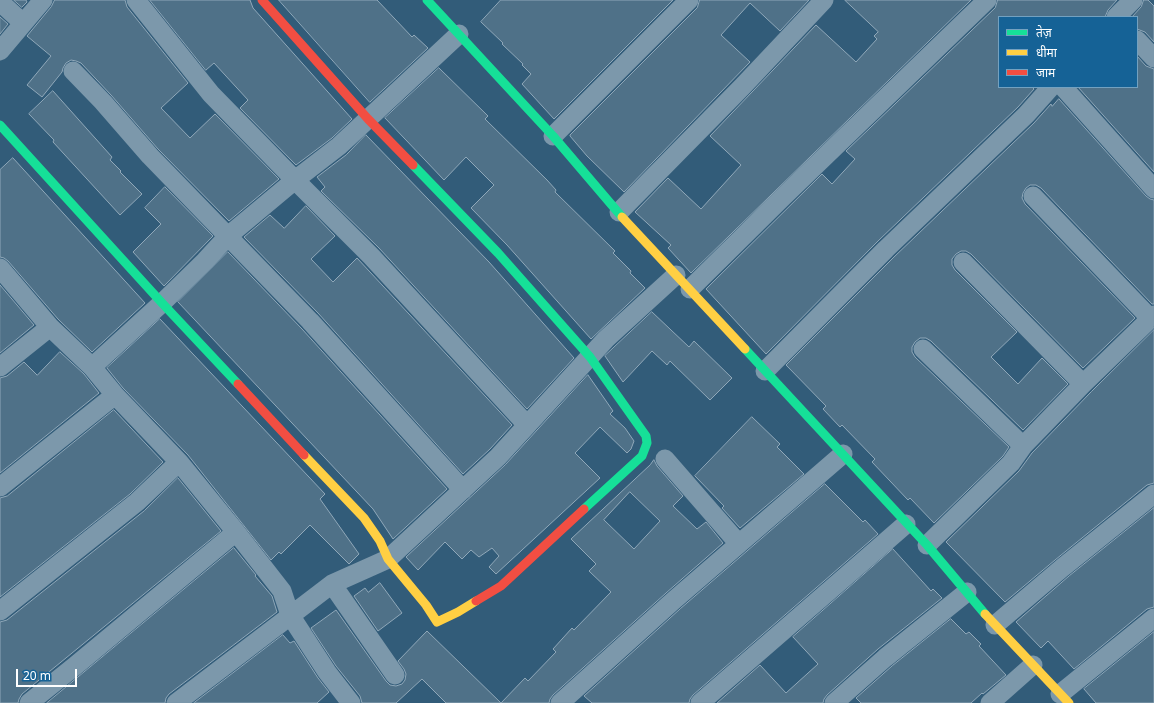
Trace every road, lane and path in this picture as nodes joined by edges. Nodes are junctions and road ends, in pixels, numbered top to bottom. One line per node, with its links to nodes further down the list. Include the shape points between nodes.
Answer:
1 (42, 0): 11 (street)
2 (136, 0): 22 (street, via 211,94)
3 (262, 0): 19 (street)
4 (427, 0): 12 (street)
5 (689, 0): 21 (street)
6 (824, 0): 25 (street)
7 (987, 0): 30 (street)
8 (1133, 0): 10 (street)
9 (0, 2): 11 (street)
10 (1117, 16)
11 (23, 23): 14 (street)
12 (459, 34): 19 (street); 21 (street)
13 (1138, 41): 15 (street)
14 (0, 51)
15 (1154, 58)
16 (73, 71): 26 (street, via 150,156)
17 (1050, 88): 38 (street, via 1026,115 886,249)
18 (1064, 88): 23 (street)
19 (368, 118): 22 (street, via 340,146); 35 (street, via 498,253)
20 (0, 125): 31 (street)
21 (553, 136): 25 (street)
22 (295, 180): 26 (street); 41 (street, via 371,256)
23 (1154, 189)
24 (1033, 196): 32 (street)
25 (619, 212): 29 (street)
26 (228, 236): 31 (street); 47 (street, via 310,321)
27 (963, 262): 39 (street)
28 (0, 268): 33 (street)
29 (676, 275): 30 (street); 35 (street)
30 (690, 289): 38 (street)
31 (162, 303): 37 (street); 53 (street, via 364,518 380,541)
32 (1152, 317): 39 (street)
33 (50, 327): 36 (street); 37 (street)
34 (923, 349): 42 (street)
35 (590, 357): 41 (street); 53 (street, via 646,436 647,443 642,456 501,586 437,622 426,604)
36 (0, 367)
37 (92, 367): 40 (street)
38 (765, 371): 43 (street)
39 (1083, 384): 42 (street)
40 (115, 395): 45 (street); 46 (street)
41 (527, 425): 47 (street)
42 (1023, 446): 52 (street, via 1011,463)
43 (843, 454): 49 (street); 51 (street)
44 (665, 459): 51 (street)
45 (178, 462): 50 (street); 56 (street, via 137,502)
46 (0, 487)
47 (463, 490): 53 (street)
48 (1154, 494): 59 (street)
49 (906, 524): 52 (street); 67 (street)
50 (236, 532): 57 (street, via 282,591); 64 (street)
51 (739, 544): 66 (street)
52 (927, 545): 55 (street)
53 (388, 559): 54 (street)
54 (332, 584): 57 (street); 61 (street)
55 (967, 592): 59 (street); 68 (street)
56 (0, 611)
57 (290, 615): 63 (street); 65 (street)
58 (1154, 618): 62 (street)
59 (995, 625): 60 (street)
60 (1033, 665): 62 (street); 69 (street)
61 (395, 675)
62 (1064, 698)
63 (342, 700)
64 (28, 703)
65 (176, 703)
66 (560, 703)
67 (700, 703)
68 (834, 703)
69 (990, 703)

